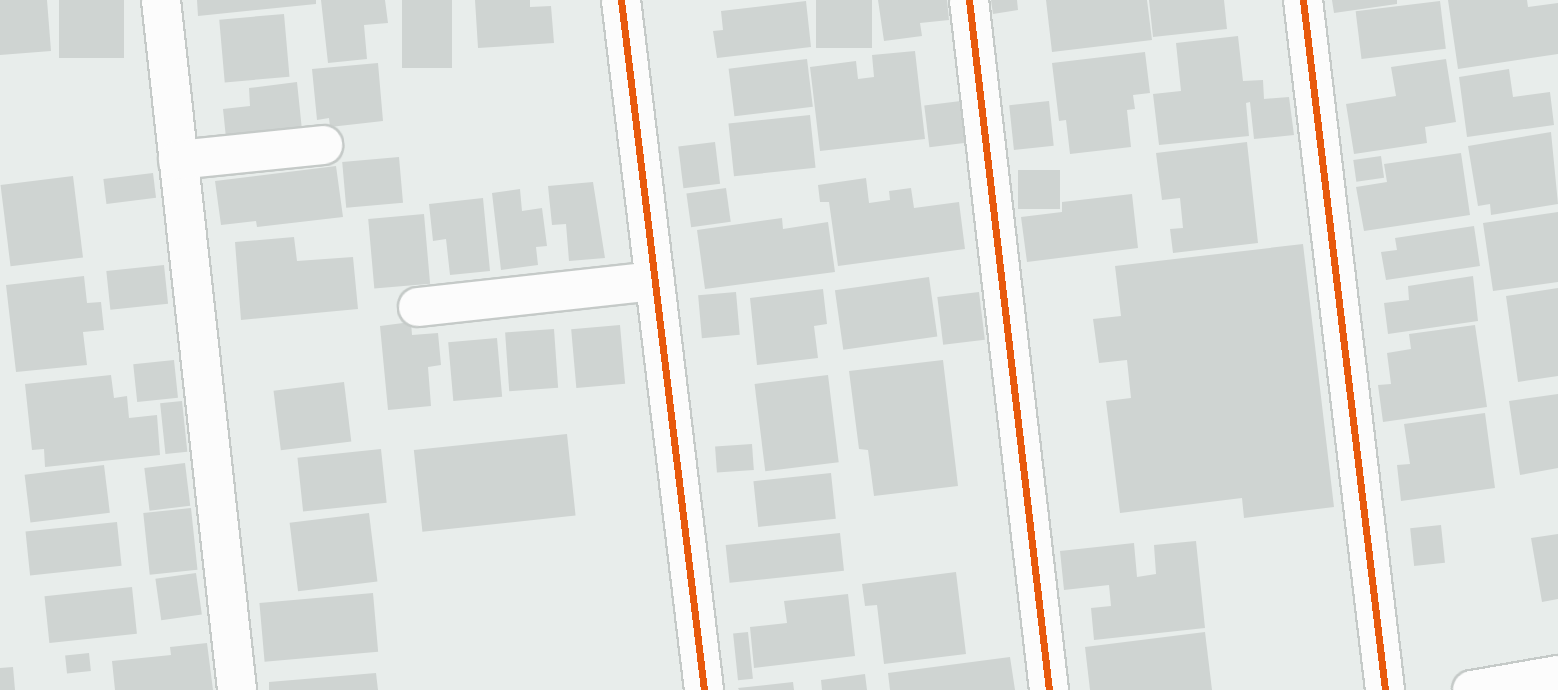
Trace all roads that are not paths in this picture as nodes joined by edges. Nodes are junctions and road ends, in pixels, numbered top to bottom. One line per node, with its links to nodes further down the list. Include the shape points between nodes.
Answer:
1 (161, 0): 6 (street)
2 (621, 0): 7 (street)
3 (969, 0): 12 (street)
4 (1303, 0): 13 (street)
5 (323, 145): 6 (street)
6 (178, 160): 10 (street)
7 (655, 281): 8 (street); 11 (street)
8 (418, 307)
9 (1558, 675): 14 (street)
10 (237, 690)
11 (704, 690)
12 (1049, 690)
13 (1385, 690)
14 (1472, 690)

